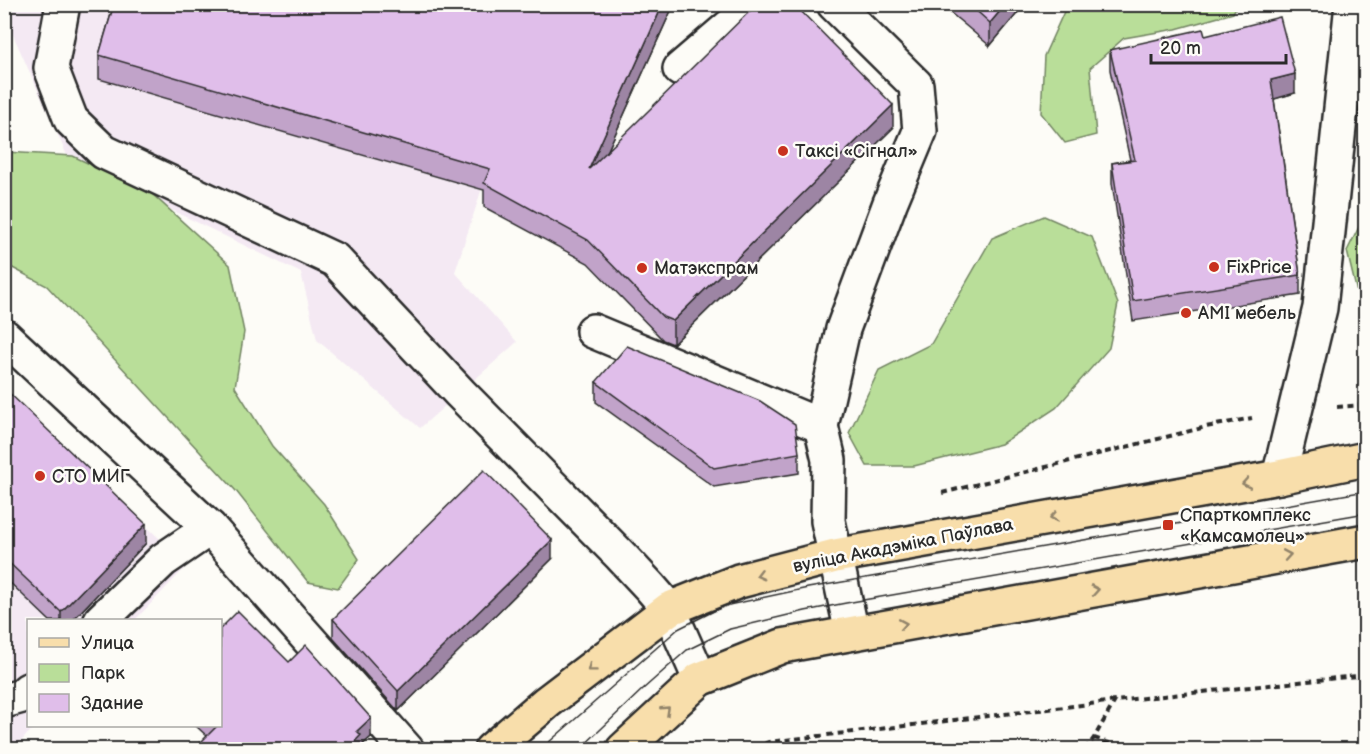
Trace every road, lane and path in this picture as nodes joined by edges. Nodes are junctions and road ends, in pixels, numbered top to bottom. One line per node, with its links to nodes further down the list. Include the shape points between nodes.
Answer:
1 (63, 4): 14 (street, via 51,68 71,120 104,152 335,260)
2 (756, 4): 5 (street)
3 (834, 4): 8 (street, via 916,85 920,131 843,329)
4 (1352, 4): 10 (street, via 1320,308)
5 (680, 69)
6 (593, 331): 8 (street)
7 (4, 336): 11 (street)
8 (821, 426): 13 (street, via 829,460 828,521)
9 (1365, 459): 10 (main road, вуліца Акадэміка Паўлава)
10 (1279, 477): 13 (main road, вуліца Акадэміка Паўлава, one-way to 13)
11 (210, 528): 15 (street, via 163,560); 23 (street)
12 (1365, 541): 16 (main road, one-way to 12)
13 (835, 556): 14 (main road, вуліца Акадэміка Паўлава, one-way to 14, via 739,581); 16 (street)
14 (669, 609): 18 (street); 24 (main road, вуліца Акадэміка Паўлава, one-way to 24)
15 (102, 619)
16 (852, 633): 18 (main road, via 782,646)
17 (1365, 675): 21 (path)
18 (700, 679): 25 (main road, one-way to 18)
19 (27, 691): 20 (street)
20 (4, 701)
21 (1115, 701): 22 (path); 26 (path, via 769,742)
22 (1094, 738): 27 (path); 28 (path)
23 (407, 750)
24 (491, 750)
25 (623, 750)
26 (745, 750)
27 (1085, 750)
28 (1130, 750)

